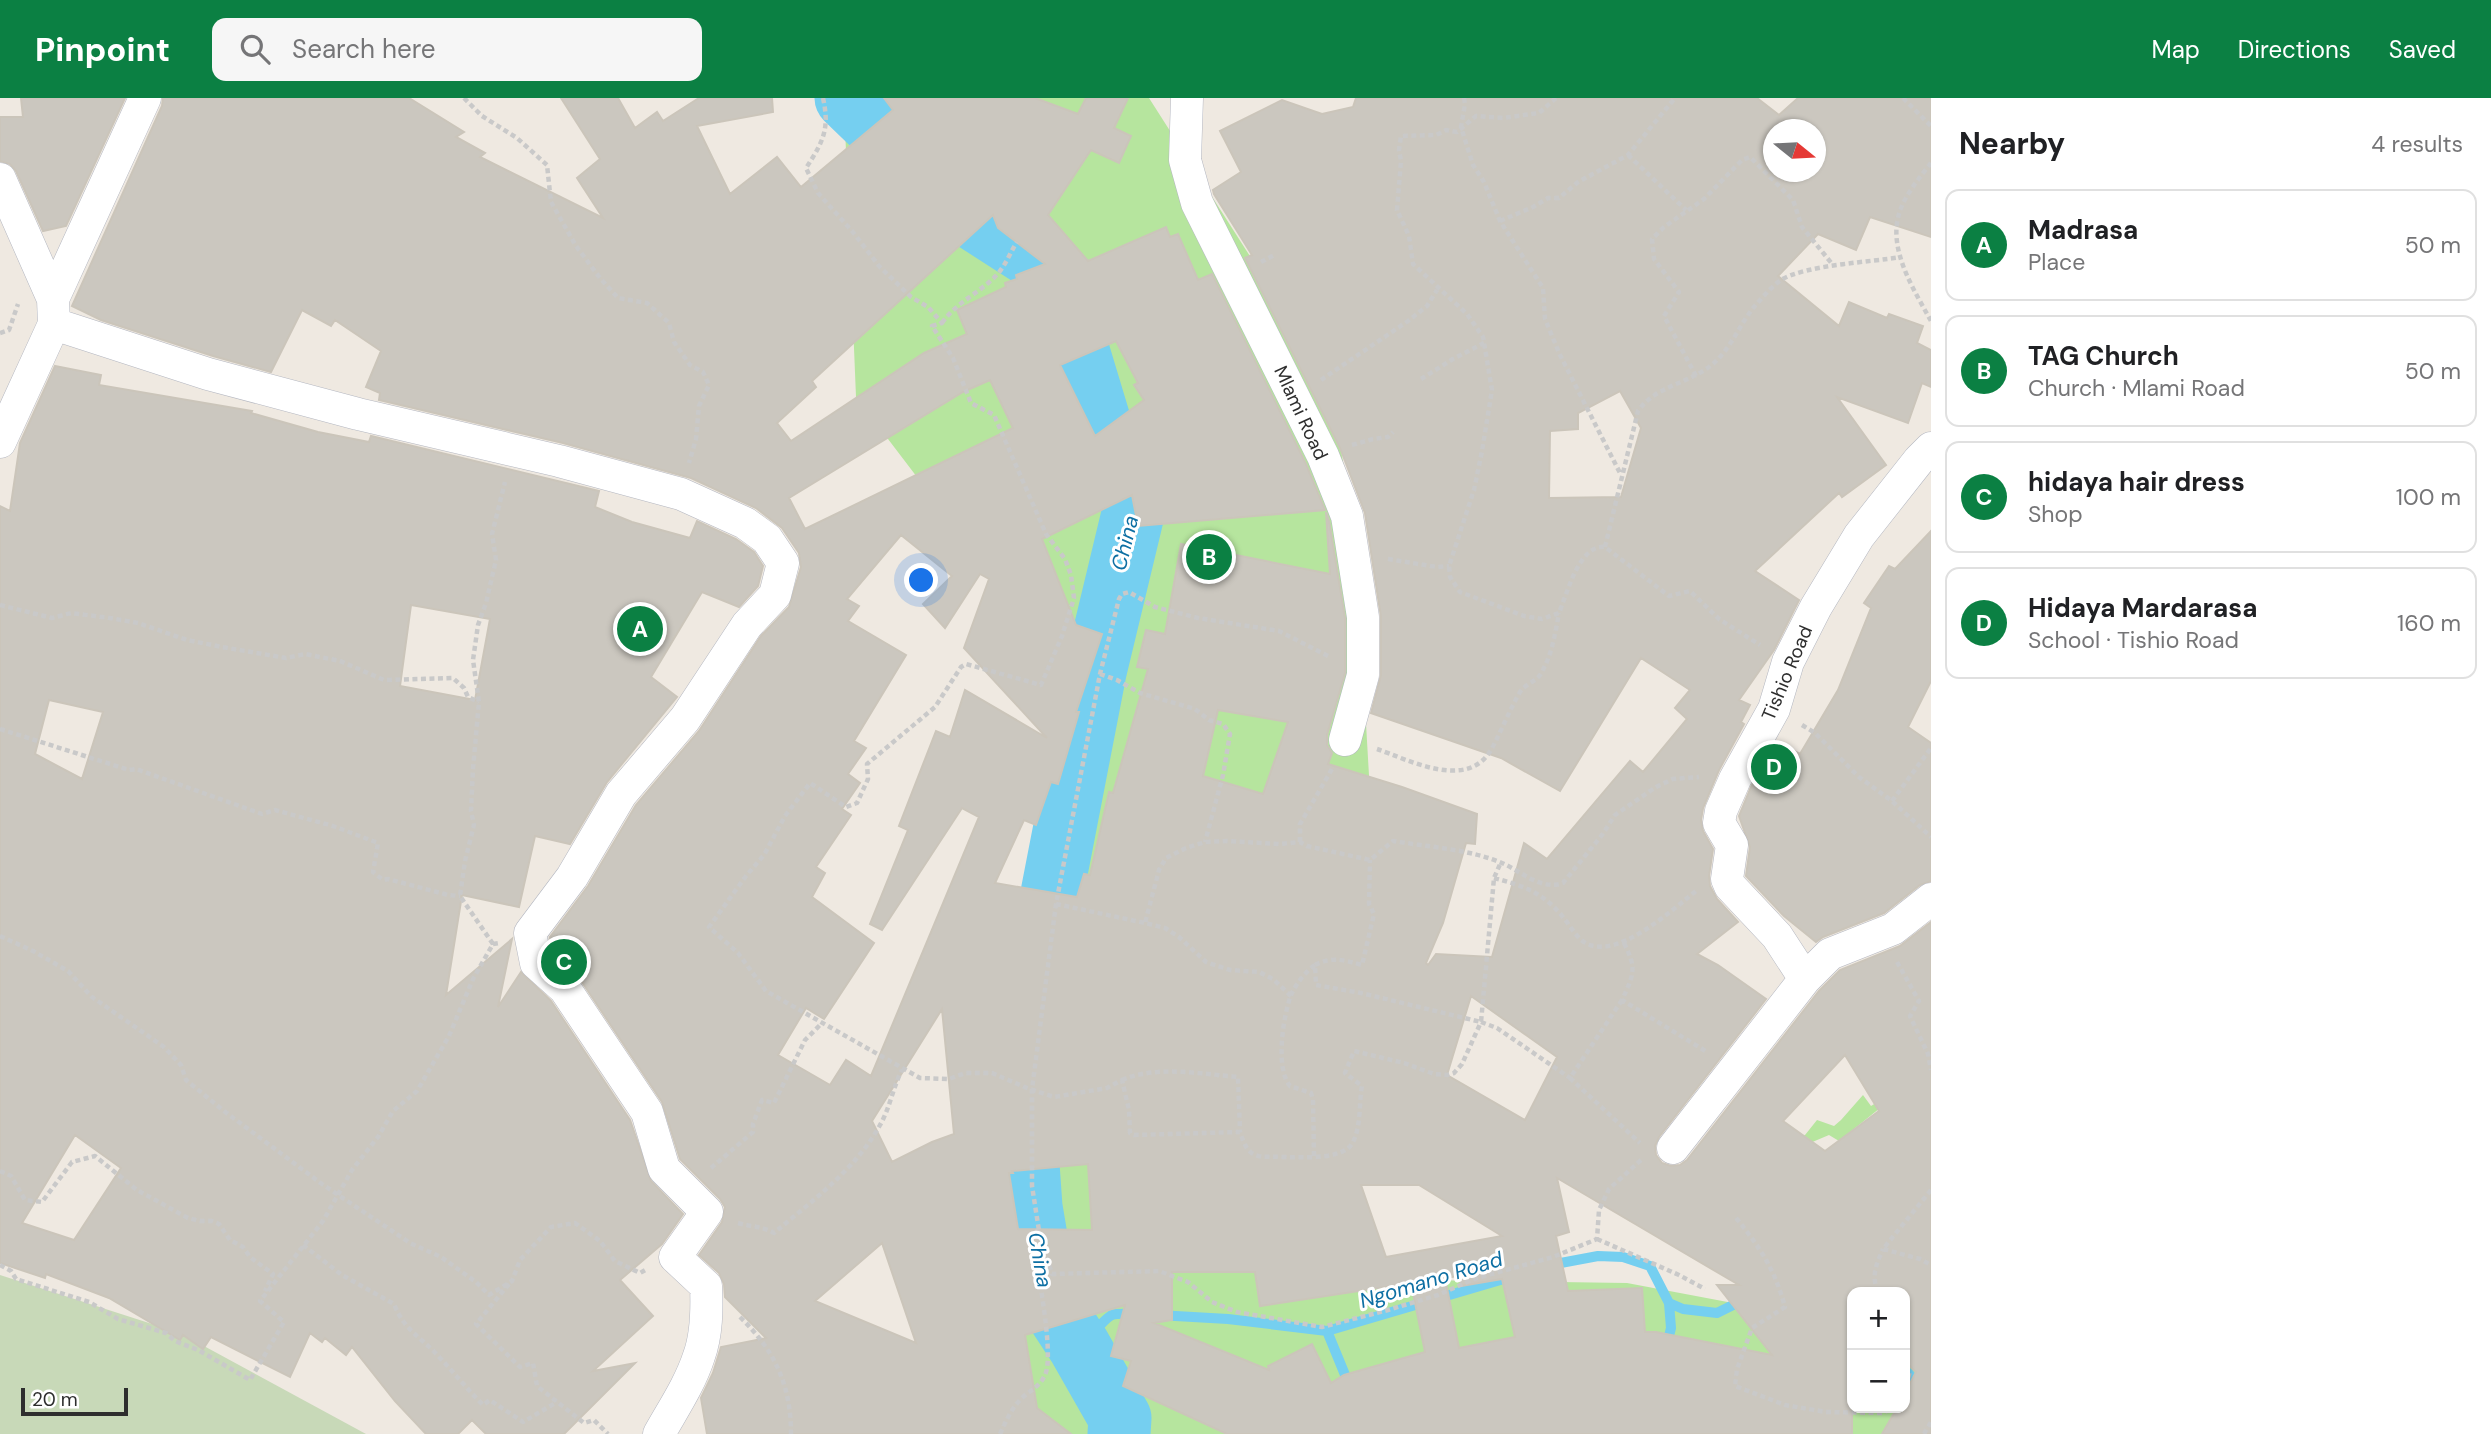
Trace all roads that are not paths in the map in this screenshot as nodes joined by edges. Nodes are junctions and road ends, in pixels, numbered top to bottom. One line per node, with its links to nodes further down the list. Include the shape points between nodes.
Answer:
1 (145, 98): 4 (street)
2 (1186, 98): 7 (street, Mlami Road, via 1185,160 1197,203 1323,456 1347,516 1363,617 1363,675)
3 (0, 180): 4 (street)
4 (53, 312): 5 (street); 11 (street, via 221,377 681,494 745,523 767,539 783,563 775,595 747,625 685,719 621,794 572,877 530,933 536,963 565,989 648,1112 664,1169 707,1212 675,1257 706,1286 707,1318 699,1356)
5 (0, 442)
6 (1931, 448): 9 (street, Tishio Road, via 1859,536 1816,607 1788,662 1774,709 1719,818 1732,845 1730,886 1777,936)
7 (1345, 740)
8 (1931, 899): 9 (street, via 1893,929 1830,954)
9 (1805, 979): 10 (street)
10 (1674, 1148)
11 (659, 1434)

